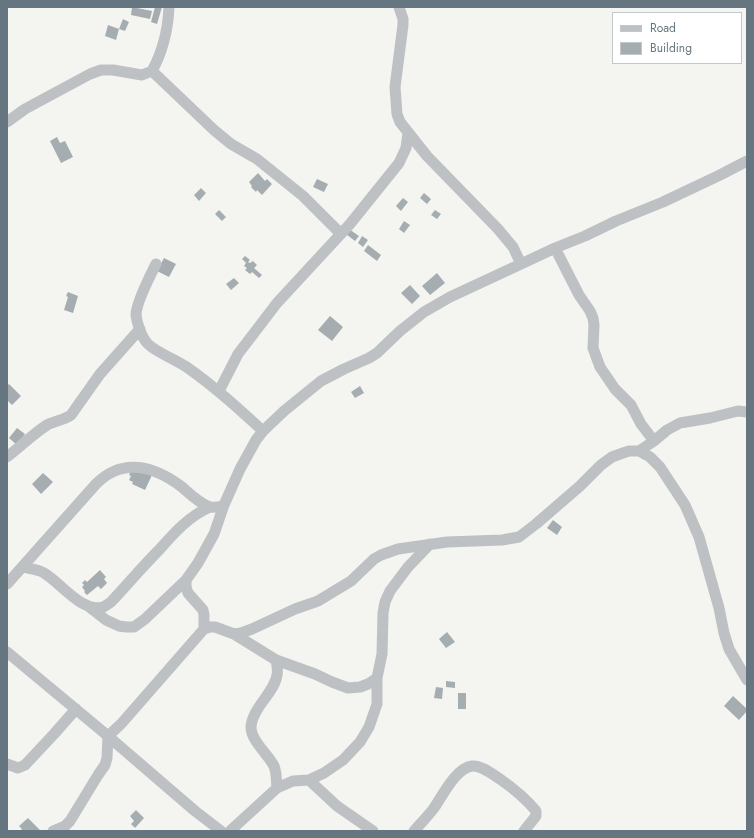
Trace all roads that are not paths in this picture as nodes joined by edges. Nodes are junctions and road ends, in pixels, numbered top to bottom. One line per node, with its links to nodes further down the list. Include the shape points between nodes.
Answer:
1 (170, 7): 3 (street, via 163,47)
2 (399, 7): 5 (street, via 403,25 396,71 395,101 400,122)
3 (152, 71): 4 (street, via 142,75 101,70 25,108); 7 (street, via 231,144 256,159 303,196)
4 (7, 122)
5 (408, 133): 7 (street, via 406,148 399,163); 10 (street, via 498,229 513,247)
6 (747, 161): 8 (street, via 663,202)
7 (341, 234): 12 (street, via 252,334 238,354)
8 (555, 248): 10 (street); 15 (street, via 593,318 593,348 600,367 615,389 630,404)
9 (156, 264): 11 (street, via 136,313)
10 (520, 264): 14 (street, via 424,312 377,353 321,381)
11 (140, 329): 12 (street, via 152,347); 17 (street, via 100,374 71,415 45,427)
12 (219, 391): 14 (street)
13 (747, 412): 15 (street, via 738,411 680,424 667,430)
14 (263, 431): 18 (street, via 240,469)
15 (654, 441): 16 (street)
16 (639, 451): 20 (street, via 629,451 612,457 519,537); 30 (street, via 660,467 685,505 699,538 729,649)
17 (7, 457)
18 (224, 504): 19 (street, via 217,508); 22 (street, via 212,539)
19 (210, 507): 21 (street, via 157,472 138,468 112,471 96,484); 24 (street, via 188,520 174,533 111,602 103,607)
20 (430, 544): 26 (street, via 398,549 381,555 351,581 318,601); 29 (street, via 408,567 385,602 382,654)
21 (23, 567): 23 (street); 24 (street, via 43,572)
22 (186, 580): 24 (street, via 145,620 134,626 119,626 106,620); 25 (street, via 188,593 204,615)
23 (7, 584)
24 (88, 606)
25 (204, 629): 26 (street, via 215,627); 32 (street)
26 (234, 634): 28 (street)
27 (7, 652): 31 (street)
28 (276, 660): 29 (street, via 348,688 364,686); 35 (street, via 275,683 254,716 251,729 275,768)
29 (377, 678): 34 (street, via 377,704 369,727 360,742 343,760)
30 (747, 680)
31 (76, 709): 32 (street); 33 (street, via 25,765 18,768)
32 (108, 736): 36 (street, via 108,758 105,765); 38 (street)
33 (7, 764)
34 (309, 780): 35 (street, via 292,781); 40 (street, via 337,806)
35 (277, 788): 39 (street)
36 (67, 828): 37 (street)
37 (53, 831)
38 (221, 831)
39 (230, 831)
40 (373, 831)
41 (414, 831): 42 (street, via 434,809 457,776 465,768 474,766 487,770 507,784 536,811 536,816)
42 (524, 831)

